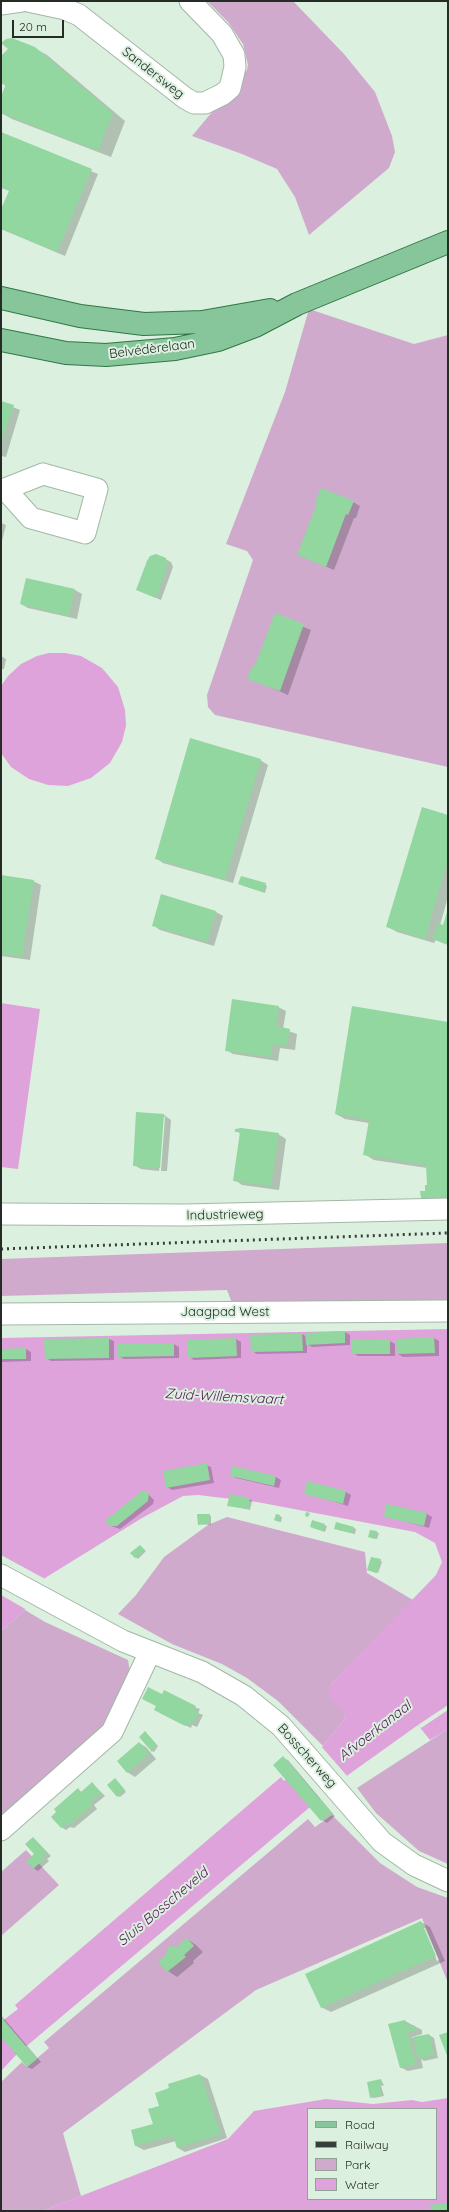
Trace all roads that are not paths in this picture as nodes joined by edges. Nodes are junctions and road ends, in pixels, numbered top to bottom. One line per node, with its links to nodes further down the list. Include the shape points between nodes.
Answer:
1 (22, 1): 4 (street)
2 (28, 1): 3 (street, Sandersweg, via 65,9 79,15 185,98 194,103 205,103 224,94 230,88 235,67 234,55 222,34)
3 (190, 1)
4 (1, 4)
5 (448, 242): 7 (main road, Belvédèrelaan)
6 (1, 298): 7 (main road, Belvédèrelaan, via 87,318 144,324 202,322)
7 (297, 304): 8 (main road, Belvédèrelaan, via 236,335 175,349 119,355 80,354)
8 (1, 340)
9 (448, 1209): 10 (street, Industrieweg, via 185,1215)
10 (1, 1214)
11 (448, 1310): 12 (street, Jaagpad West)
12 (1, 1314)
13 (1, 1575): 14 (street, Bosscherweg, via 123,1641)
14 (150, 1652): 15 (street, via 112,1732); 16 (street, Bosscherweg, via 202,1672 231,1687 265,1711 382,1842 414,1865)
15 (1, 1830)
16 (448, 1881)

